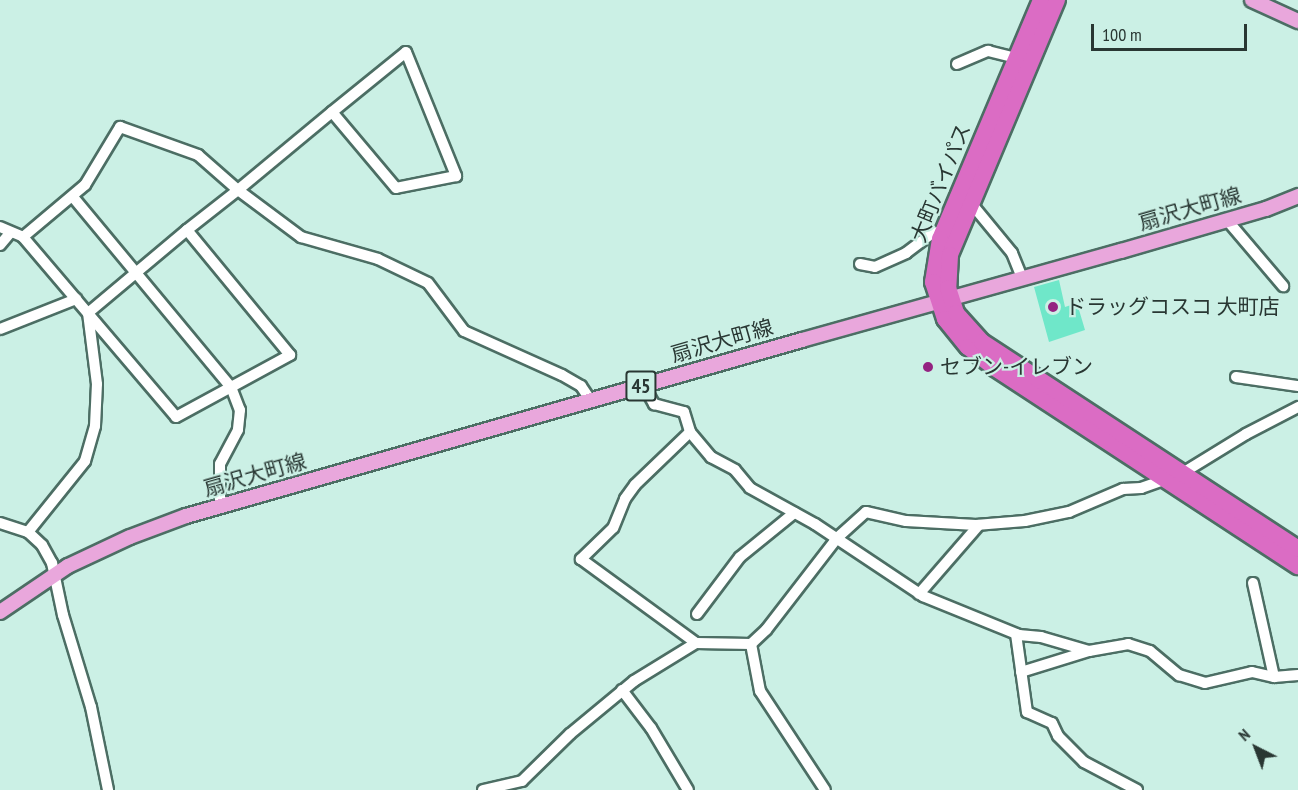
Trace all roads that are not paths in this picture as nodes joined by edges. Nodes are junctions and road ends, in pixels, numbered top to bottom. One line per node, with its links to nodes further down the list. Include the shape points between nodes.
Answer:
1 (1041, 0): 5 (highway, 大町バイパス)
2 (1057, 0): 11 (highway, 大町バイパス)
3 (1252, 0): 4 (main road)
4 (1298, 21)
5 (1016, 58): 6 (street, via 988,51); 15 (highway, 大町バイパス)
6 (957, 64)
7 (332, 112): 7 (street, via 406,52 456,176 396,188); 8 (street)
8 (238, 190): 10 (street, via 198,155 120,127 85,185); 14 (street); 31 (street, via 301,237 378,259 428,283 464,331 562,375 581,386)
9 (1298, 196): 12 (main road, 扇沢大町線 / 45)
10 (72, 197): 17 (street); 20 (street)
11 (970, 202): 21 (street, via 1012,254); 24 (highway, 大町バイパス, via 950,255)
12 (1227, 220): 21 (main road, 扇沢大町線 / 45); 22 (street)
13 (0, 227): 16 (street)
14 (187, 230): 20 (street); 30 (street, via 290,355)
15 (943, 231): 19 (street, via 875,267); 24 (highway, 大町バイパス, via 933,274)
16 (10, 233): 17 (street); 18 (street)
17 (23, 237): 23 (street)
18 (0, 245)
19 (860, 264)
20 (135, 274): 25 (street); 30 (street)
21 (1022, 278): 24 (main road, 扇沢大町線 / 45)
22 (1283, 286)
23 (76, 299): 25 (street); 26 (street)
24 (944, 300): 28 (main road, 扇沢大町線 / 45); 34 (highway, 大町バイパス, via 950,327 977,355)
25 (88, 313): 30 (street, via 176,417); 39 (street, via 98,402 92,438 85,460)
26 (0, 329)
27 (1236, 377): 29 (street)
28 (644, 386): 31 (main road, 扇沢大町線 / 45); 33 (street, via 654,404 684,412)
29 (1298, 386)
30 (231, 387): 35 (street, via 240,410 238,430 220,464)
31 (591, 401): 35 (main road, 扇沢大町線 / 45)
32 (1298, 407): 34 (street)
33 (690, 432): 36 (street, via 711,457 735,470 750,488); 49 (street, via 635,485 613,528 581,559)
34 (1174, 476): 38 (street, via 1141,488 1123,489 1069,512); 41 (highway, 大町バイパス); 42 (highway, 大町バイパス)
35 (220, 507): 43 (main road, 扇沢大町線 / 45, via 153,528)
36 (794, 513): 40 (street); 47 (street, via 740,556)
37 (0, 523): 39 (street)
38 (979, 525): 40 (street, via 906,521 866,512); 45 (street)
39 (28, 532): 43 (street, via 42,545)
40 (837, 538): 45 (street); 50 (street)
41 (1298, 549)
42 (1298, 566)
43 (55, 573): 46 (main road, 扇沢大町線 / 45); 56 (street, via 63,615 91,707)
44 (1253, 583): 54 (street)
45 (919, 594): 48 (street)
46 (0, 612)
47 (697, 614)
48 (1016, 634): 51 (street); 52 (street)
49 (696, 643): 50 (street); 55 (street)
50 (751, 644): 59 (street, via 760,692)
51 (1089, 651): 52 (street); 54 (street, via 1128,644 1150,651 1179,675 1205,683 1252,672)
52 (1020, 672): 60 (street, via 1027,712 1052,723 1058,736 1084,762)
53 (1298, 675): 54 (street)
54 (1274, 677)
55 (622, 690): 57 (street, via 522,781); 58 (street, via 651,728)
56 (108, 790)
57 (483, 790)
58 (688, 790)
59 (825, 790)
60 (1137, 790)

